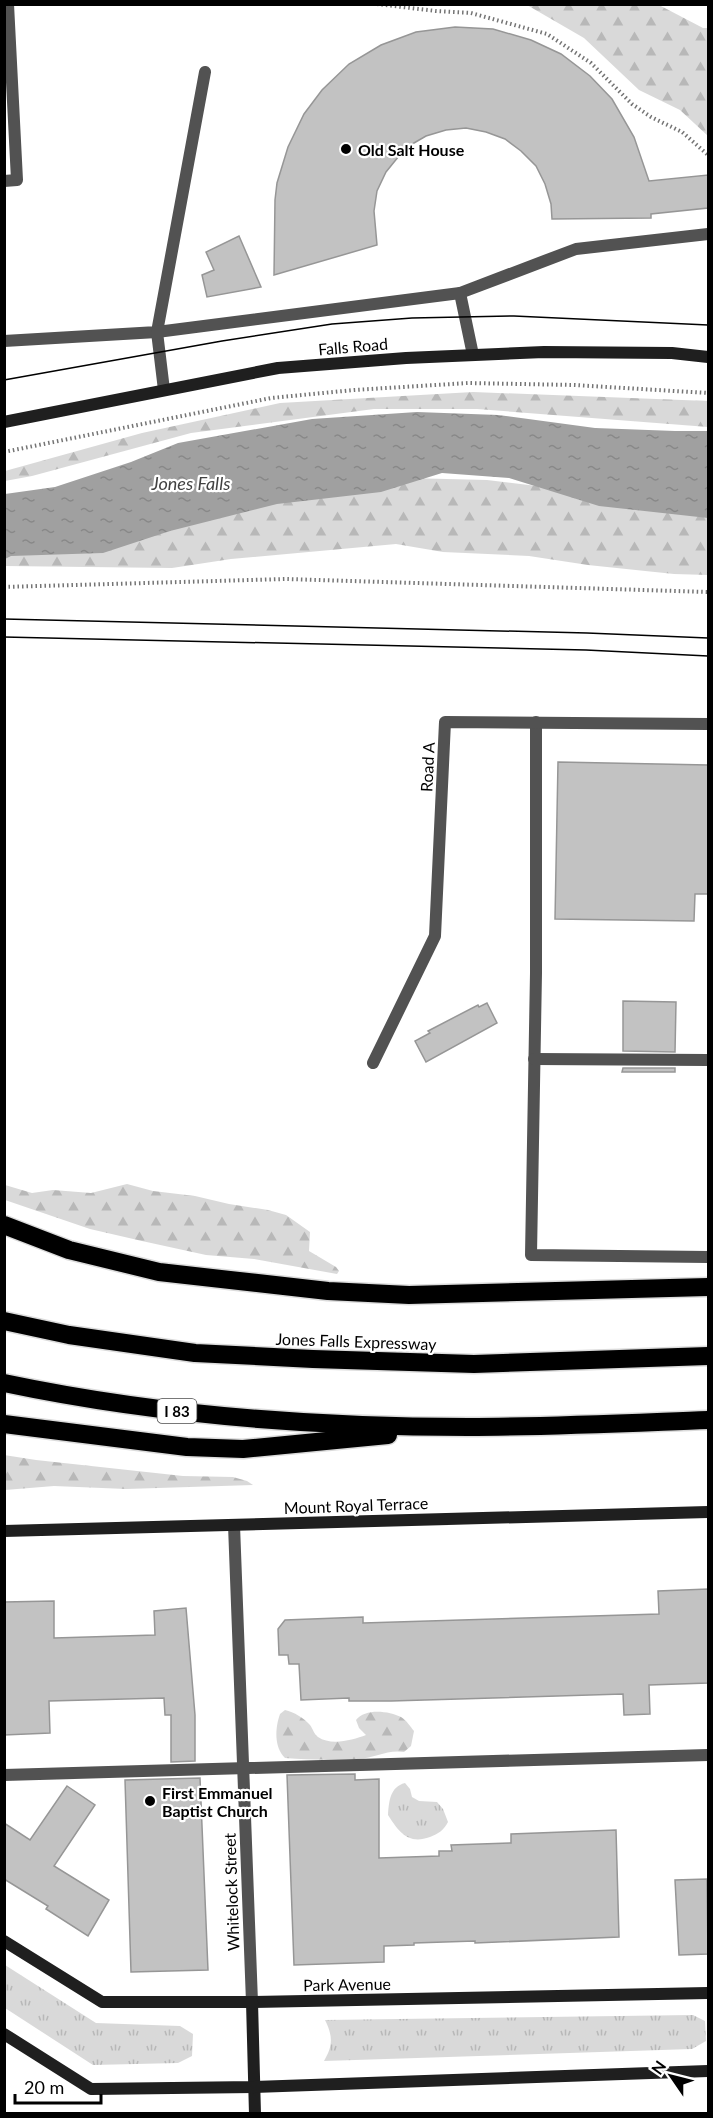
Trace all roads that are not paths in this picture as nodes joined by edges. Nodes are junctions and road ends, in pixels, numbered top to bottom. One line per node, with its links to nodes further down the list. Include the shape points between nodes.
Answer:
1 (8, 4): 3 (street, via 17,180)
2 (205, 72): 6 (street)
3 (4, 181)
4 (708, 234): 5 (street, via 576,249)
5 (460, 293): 6 (street); 8 (street)
6 (157, 332): 7 (street); 10 (street)
7 (4, 341)
8 (473, 355): 9 (street, Falls Road, via 672,353); 10 (street, Falls Road, via 278,368)
9 (708, 357)
10 (164, 390): 11 (street, Falls Road)
11 (4, 422)
12 (536, 722): 13 (street, Road A); 14 (street); 16 (street, Road A, via 445,722 435,936)
13 (708, 724)
14 (534, 1059): 15 (street); 18 (street, via 531,1255)
15 (708, 1060)
16 (373, 1063)
17 (4, 1226): 19 (highway, via 87,1255 159,1272 328,1291 409,1295)
18 (708, 1257)
19 (708, 1287)
20 (4, 1321): 21 (highway, Jones Falls Expressway, via 69,1335 195,1353 313,1359 474,1364)
21 (708, 1356)
22 (4, 1383): 25 (highway, I 83, via 184,1412 313,1423)
23 (708, 1420): 25 (highway, I 83)
24 (4, 1424): 25 (highway, via 187,1447 243,1449)
25 (468, 1427)
26 (708, 1512): 27 (street, Mount Royal Terrace)
27 (234, 1525): 28 (street, Mount Royal Terrace); 30 (street, Whitelock Street)
28 (4, 1531)
29 (708, 1755): 30 (street)
30 (242, 1768): 31 (street); 34 (street, Whitelock Street)
31 (4, 1775)
32 (4, 1941): 34 (street, Park Avenue, via 102,2002)
33 (708, 1993): 34 (street, Park Avenue)
34 (252, 2002): 37 (street, Whitelock Street)
35 (4, 2034): 37 (street, via 91,2089)
36 (708, 2072): 37 (street)
37 (254, 2087): 38 (street, Whitelock Street)
38 (255, 2114)

